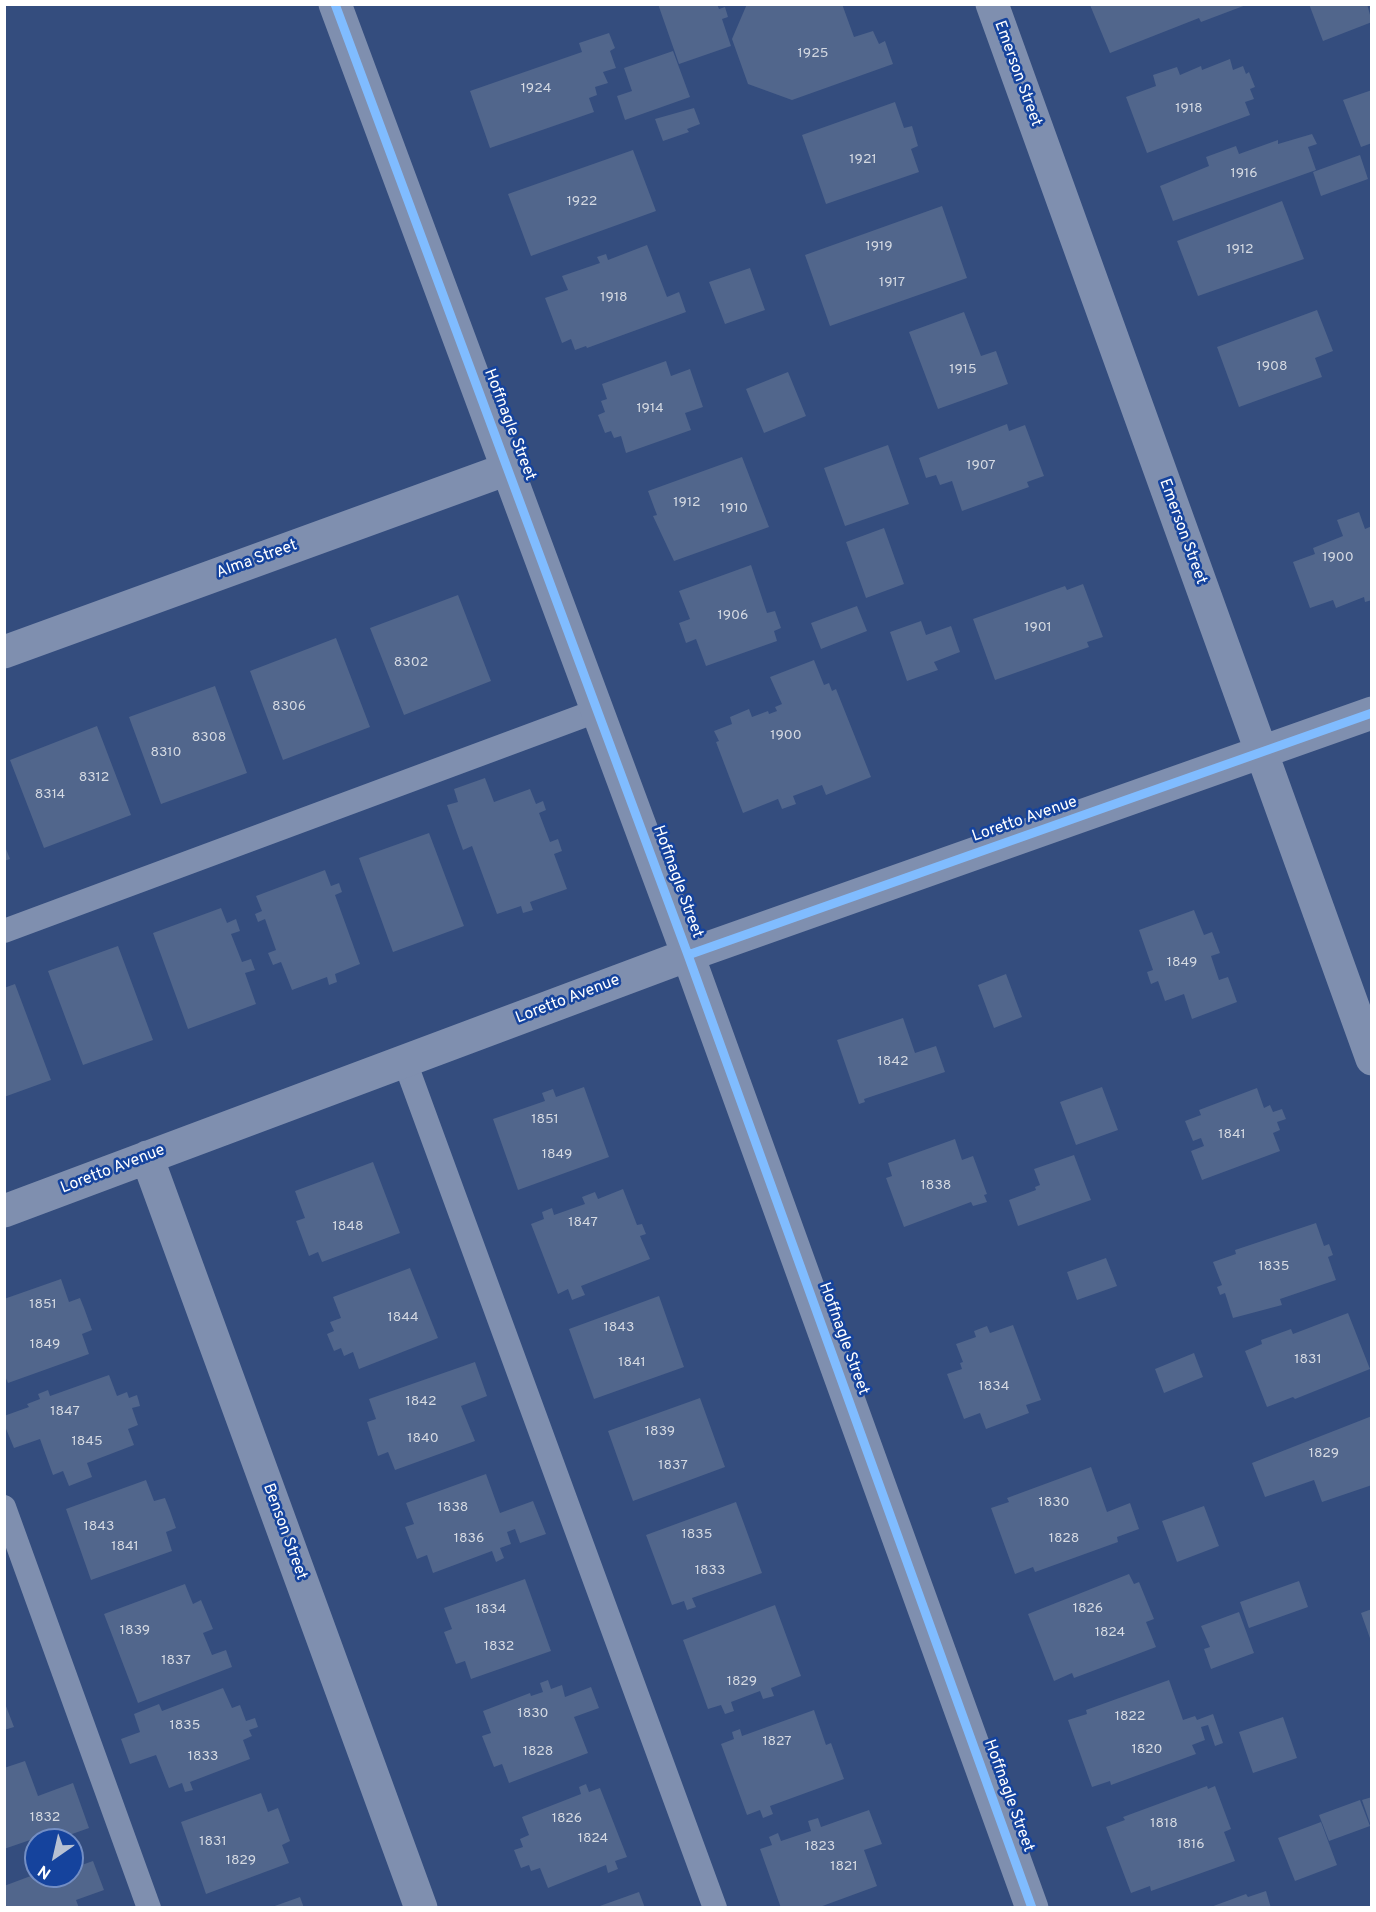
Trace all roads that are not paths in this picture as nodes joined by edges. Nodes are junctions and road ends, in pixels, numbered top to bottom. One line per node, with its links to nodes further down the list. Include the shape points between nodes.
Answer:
1 (335, 4): 3 (street, Hoffnagle Street)
2 (992, 4): 7 (street, Emerson Street)
3 (510, 468): 4 (street, Alma Street); 5 (street, Hoffnagle Street)
4 (4, 652)
5 (599, 710): 8 (lane); 9 (street, Hoffnagle Street)
6 (1371, 713): 7 (street, Loretto Avenue)
7 (1262, 753): 9 (street, Loretto Avenue); 10 (street, Emerson Street)
8 (4, 931)
9 (688, 955): 11 (street, Loretto Avenue); 18 (street, Hoffnagle Street)
10 (1371, 1059)
11 (405, 1062): 12 (street, Loretto Avenue); 17 (lane)
12 (147, 1157): 13 (street, Loretto Avenue); 16 (street, Benson Street)
13 (4, 1211)
14 (4, 1507): 15 (lane)
15 (149, 1908)
16 (421, 1908)
17 (715, 1908)
18 (1032, 1908)

